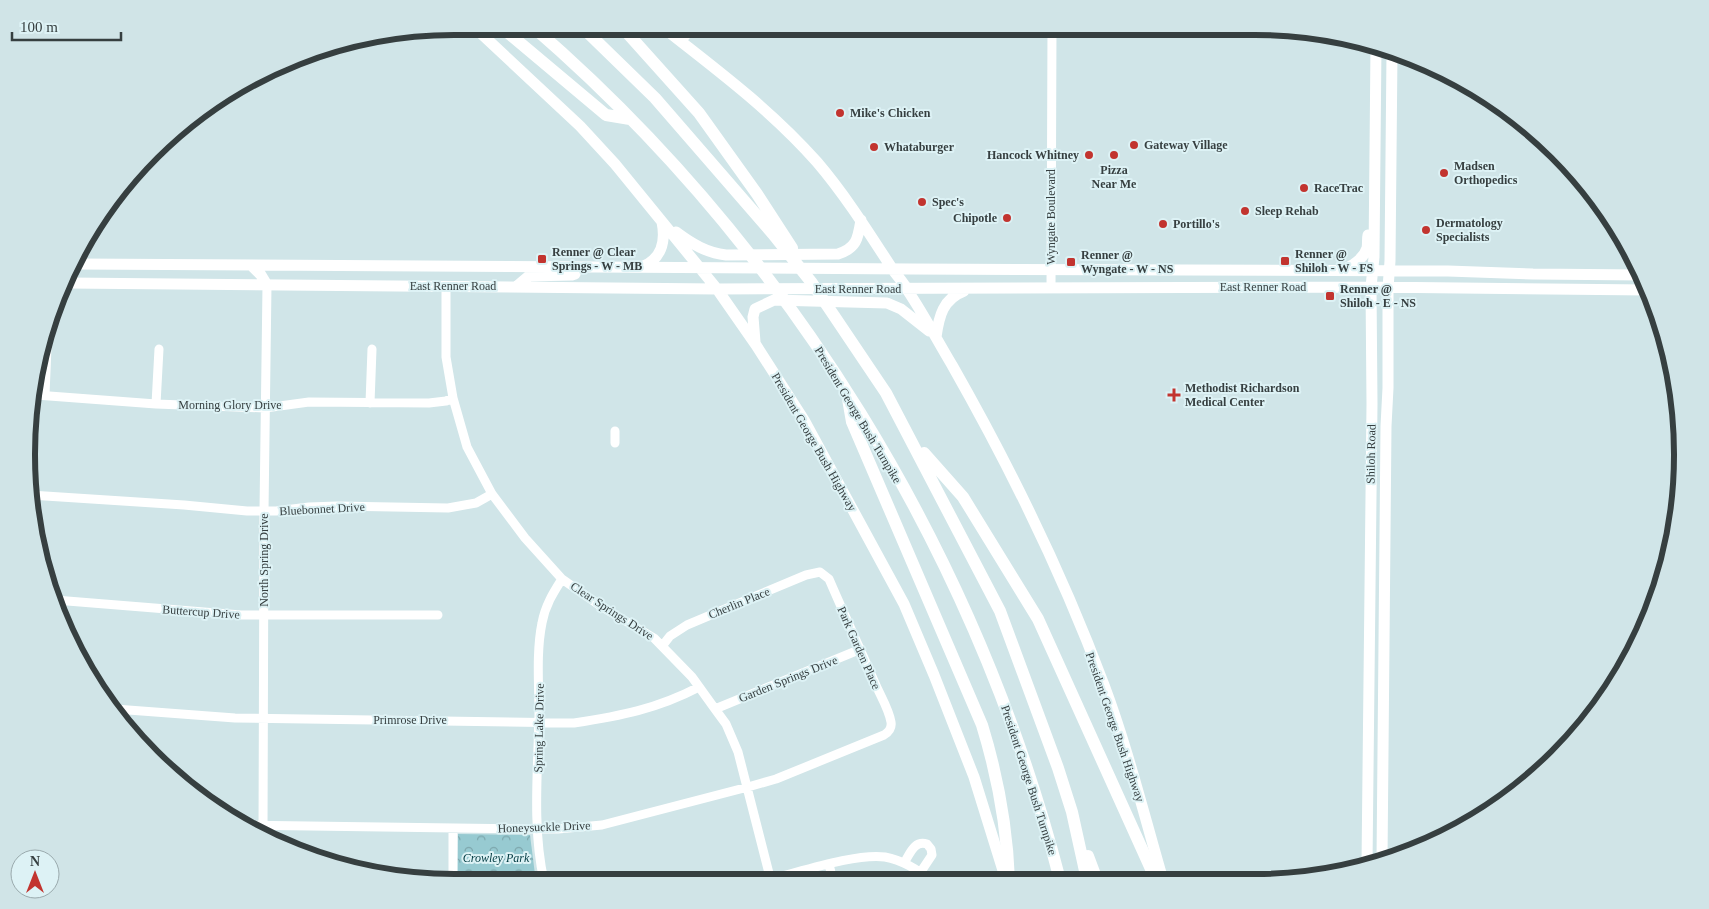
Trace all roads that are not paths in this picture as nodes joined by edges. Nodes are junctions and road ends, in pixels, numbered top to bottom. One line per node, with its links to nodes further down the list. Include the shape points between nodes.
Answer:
1 (483, 35): 17 (main road, President George Bush Highway, via 580,126)
2 (511, 35): 12 (highway, via 606,115)
3 (542, 35): 12 (highway, President George Bush Turnpike)
4 (590, 35): 18 (highway, via 655,98)
5 (629, 35): 18 (highway, via 699,114)
6 (672, 35): 9 (main road, President George Bush Highway)
7 (686, 35): 9 (street)
8 (1052, 35): 28 (street, Wyngate Boulevard)
9 (681, 42): 16 (main road, President George Bush Highway, via 740,86 786,128 818,163)
10 (1376, 53): 13 (main road, Shiloh Road)
11 (1392, 58): 14 (main road, Shiloh Road)
12 (630, 118): 54 (highway, President George Bush Turnpike, via 734,234)
13 (1375, 137): 14 (main road); 15 (main road, Shiloh Road)
14 (1392, 137): 33 (main road, Shiloh Road)
15 (1375, 175): 31 (main road, via 1369,183 1367,249 1349,268); 32 (main road, Shiloh Road)
16 (861, 220): 17 (main road, via 854,247 838,254 713,253 685,239); 27 (main road, President George Bush Highway)
17 (662, 222): 25 (main road, via 663,245 658,256); 26 (main road, President George Bush Highway)
18 (778, 234): 63 (highway, via 886,392)
19 (81, 264): 20 (main road, East Renner Road)
20 (178, 264): 21 (main road, East Renner Road); 36 (main road)
21 (251, 265): 22 (main road, East Renner Road); 37 (main road)
22 (316, 265): 23 (main road, East Renner Road); 37 (main road, via 302,273 275,272)
23 (446, 266): 24 (main road, East Renner Road); 38 (main road)
24 (577, 267): 25 (main road, East Renner Road); 39 (main road, via 572,275 529,276)
25 (640, 268): 26 (main road, East Renner Road)
26 (700, 268): 27 (main road, East Renner Road); 46 (main road, President George Bush Highway)
27 (893, 269): 28 (main road, East Renner Road); 43 (main road, President George Bush Highway)
28 (1051, 270): 29 (main road, East Renner Road); 44 (street, Wyngate Boulevard)
29 (1196, 270): 30 (main road, East Renner Road); 40 (main road, via 1193,280)
30 (1246, 270): 31 (main road, East Renner Road); 41 (main road)
31 (1337, 271): 32 (main road, East Renner Road)
32 (1372, 271): 33 (main road, East Renner Road); 42 (main road, Shiloh Road)
33 (1389, 271): 34 (main road, East Renner Road); 45 (main road, Shiloh Road)
34 (1634, 275)
35 (72, 283): 36 (main road, East Renner Road)
36 (179, 283): 37 (main road, East Renner Road)
37 (267, 286): 38 (main road, East Renner Road); 61 (street, North Spring Drive)
38 (446, 286): 39 (main road, East Renner Road); 56 (street, Clear Springs Drive, via 446,357)
39 (516, 286): 46 (main road, East Renner Road)
40 (1178, 287): 41 (main road, East Renner Road); 44 (main road, East Renner Road)
41 (1233, 287): 42 (main road, East Renner Road)
42 (1371, 287): 45 (main road, East Renner Road); 59 (main road, Shiloh Road)
43 (907, 288): 46 (main road, East Renner Road); 47 (main road, East Renner Road); 49 (main road, President George Bush Highway)
44 (1051, 288): 47 (main road, East Renner Road)
45 (1388, 288): 48 (main road, East Renner Road); 60 (main road, Shiloh Road)
46 (717, 289): 50 (main road, President George Bush Highway)
47 (968, 289): 49 (main road, via 956,294 943,307)
48 (1640, 290)
49 (936, 337): 50 (main road, via 901,309 888,303 774,300 755,309); 105 (main road, President George Bush Highway, via 1009,472 1072,606 1129,758)
50 (756, 345): 99 (main road, President George Bush Highway, via 804,420 904,604 974,777)
51 (158, 349): 58 (street)
52 (372, 349): 57 (street)
53 (43, 371): 55 (street)
54 (846, 391): 100 (highway, via 852,422 982,725 1003,808); 101 (highway, President George Bush Turnpike, via 883,451 979,639 1017,741)
55 (40, 395): 58 (street, Morning Glory Drive)
56 (453, 398): 57 (street, Morning Glory Drive, via 429,403); 65 (street, Clear Springs Drive, via 467,447)
57 (370, 403): 61 (street, Morning Glory Drive, via 309,402)
58 (156, 404): 61 (street, Morning Glory Drive)
59 (1372, 404): 60 (main road); 70 (main road, Shiloh Road)
60 (1388, 404): 72 (main road, Shiloh Road)
61 (265, 408): 67 (street, North Spring Drive)
62 (616, 430): 64 (street)
63 (910, 437): 84 (highway, via 1000,611); 104 (highway, via 963,497 1038,619)
64 (615, 443)
65 (492, 494): 67 (street, Bluebonnet Drive, via 476,503 448,508 337,506); 69 (street, Clear Springs Drive)
66 (37, 495): 67 (street, Bluebonnet Drive)
67 (264, 511): 73 (street, North Spring Drive)
68 (820, 572): 75 (street, Cherlin Place, via 698,620 670,636); 76 (street, Park Garden Place, via 829,579)
69 (562, 579): 75 (street, Clear Springs Drive); 81 (street, Spring Lake Drive, via 545,609 541,626)
70 (1369, 597): 72 (main road); 90 (main road, Shiloh Road)
71 (61, 601): 73 (street, Buttercup Drive)
72 (1384, 602): 89 (main road, Shiloh Road)
73 (264, 615): 74 (street, Buttercup Drive); 80 (street, North Spring Drive)
74 (438, 615)
75 (662, 645): 77 (street, Clear Springs Drive)
76 (861, 650): 79 (street, Garden Springs Drive); 82 (street, Park Garden Place)
77 (699, 687): 79 (street, Clear Springs Drive); 81 (street, Primrose Drive, via 656,707 574,723)
78 (122, 709): 80 (street, Primrose Drive)
79 (715, 709): 83 (street, Clear Springs Drive, via 726,724 738,752)
80 (264, 719): 81 (street, Primrose Drive); 85 (street, North Spring Drive)
81 (539, 722): 87 (street, Spring Lake Drive)
82 (891, 727): 83 (street, Honeysuckle Drive, via 884,735 776,779)
83 (748, 787): 87 (street, Honeysuckle Drive, via 602,825); 96 (street, Clear Springs Drive)
84 (1072, 812): 102 (highway); 103 (highway)
85 (263, 828)
86 (453, 828): 87 (street, Honeysuckle Drive); 88 (street, Honeysuckle Drive); 94 (street)
87 (537, 829): 95 (street, Spring Lake Drive)
88 (267, 830)
89 (1382, 854)
90 (1367, 859)
91 (904, 863): 92 (street, via 884,857 868,857); 93 (street); 93 (street, via 916,844 927,844 932,855)
92 (829, 864): 97 (street); 98 (street)
93 (920, 873)
94 (453, 874)
95 (542, 874)
96 (770, 874)
97 (793, 874)
98 (831, 874)
99 (1005, 874)
100 (1007, 874)
101 (1058, 874)
102 (1086, 874)
103 (1095, 874)
104 (1153, 874)
105 (1161, 874)

